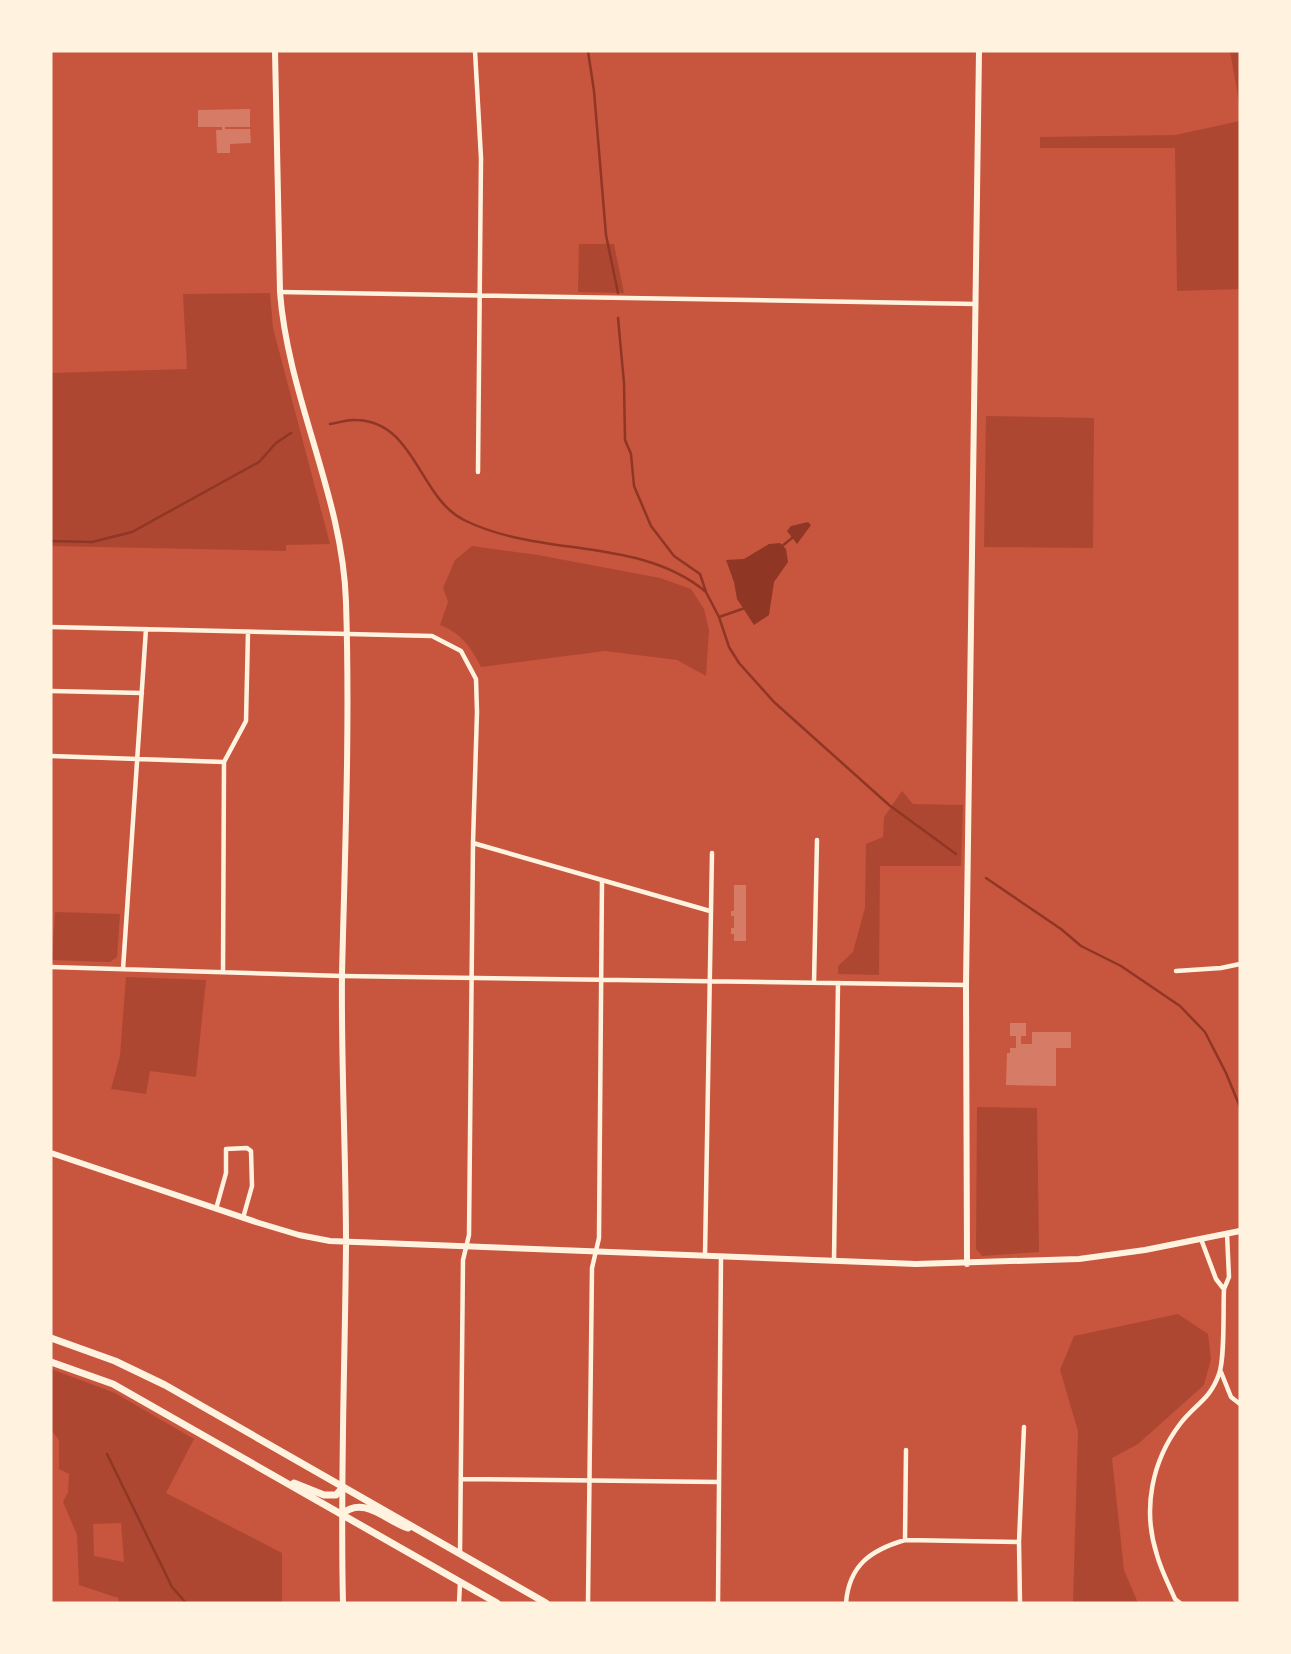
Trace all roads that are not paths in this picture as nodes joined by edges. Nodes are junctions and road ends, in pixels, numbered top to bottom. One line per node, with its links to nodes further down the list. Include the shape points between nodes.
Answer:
1 (275, 51): 4 (street)
2 (475, 51): 5 (street)
3 (979, 51): 6 (street)
4 (279, 292): 5 (street); 11 (street, via 288,357 340,548)
5 (481, 296): 6 (street); 7 (street)
6 (976, 304): 33 (street)
7 (478, 472)
8 (51, 626): 9 (street)
9 (146, 629): 10 (street); 13 (street)
10 (248, 632): 11 (street); 16 (street, via 246,721)
11 (346, 635): 18 (street, via 432,636 461,651 476,679); 27 (street)
12 (51, 691): 13 (street)
13 (142, 693): 15 (street)
14 (51, 756): 15 (street)
15 (137, 759): 16 (street); 24 (street)
16 (224, 762): 26 (street)
17 (817, 840): 31 (street)
18 (473, 843): 20 (street); 28 (street)
19 (712, 853): 21 (street)
20 (601, 881): 21 (street); 29 (street)
21 (710, 911): 30 (street)
22 (1240, 964): 25 (street)
23 (51, 967): 24 (street)
24 (123, 969): 26 (street)
25 (1176, 971)
26 (223, 972): 27 (street)
27 (342, 976): 28 (street); 40 (street)
28 (472, 977): 29 (street); 41 (street)
29 (601, 978): 30 (street); 42 (street)
30 (708, 980): 31 (street); 43 (street)
31 (814, 983): 32 (street)
32 (838, 983): 33 (street); 45 (street)
33 (966, 985): 46 (street)
34 (51, 1153): 35 (street)
35 (216, 1209): 36 (street); 36 (street, via 226,1173 226,1149 247,1148 251,1151 252,1186)
36 (243, 1218): 40 (street, via 299,1235)
37 (1240, 1231): 38 (street)
38 (1227, 1234): 39 (street); 47 (street, via 1229,1277)
39 (1201, 1239): 46 (street, via 1079,1259); 47 (street)
40 (346, 1242): 41 (street); 58 (street)
41 (466, 1247): 42 (street); 55 (street)
42 (596, 1251): 43 (street); 56 (street)
43 (705, 1256): 44 (street)
44 (721, 1256): 45 (street); 57 (street)
45 (834, 1260): 46 (street)
46 (967, 1264)
47 (1224, 1289): 50 (street)
48 (51, 1338): 58 (main road, via 116,1360 165,1385)
49 (51, 1362): 54 (main road, via 113,1384)
50 (1221, 1371): 51 (street, via 1231,1397); 73 (street, via 1210,1394 1181,1421 1163,1449 1153,1477 1150,1511 1156,1553)
51 (1240, 1404)
52 (1024, 1427): 62 (street)
53 (906, 1450): 61 (street)
54 (265, 1470): 58 (main road, via 324,1495 336,1495); 59 (main road)
55 (462, 1479): 56 (street); 63 (street)
56 (589, 1480): 57 (street); 69 (street)
57 (718, 1482): 70 (street)
58 (343, 1487): 59 (street); 60 (main road)
59 (342, 1514): 60 (main road, via 358,1506); 64 (main road); 65 (street)
60 (419, 1531): 63 (main road)
61 (905, 1540): 62 (street); 71 (street, via 873,1552 859,1566 849,1583)
62 (1019, 1542): 72 (street)
63 (460, 1554): 68 (main road)
64 (460, 1582): 66 (street); 67 (main road)
65 (343, 1603)
66 (459, 1603)
67 (497, 1603)
68 (546, 1603)
69 (588, 1603)
70 (718, 1603)
71 (846, 1603)
72 (1020, 1603)
73 (1180, 1603)

